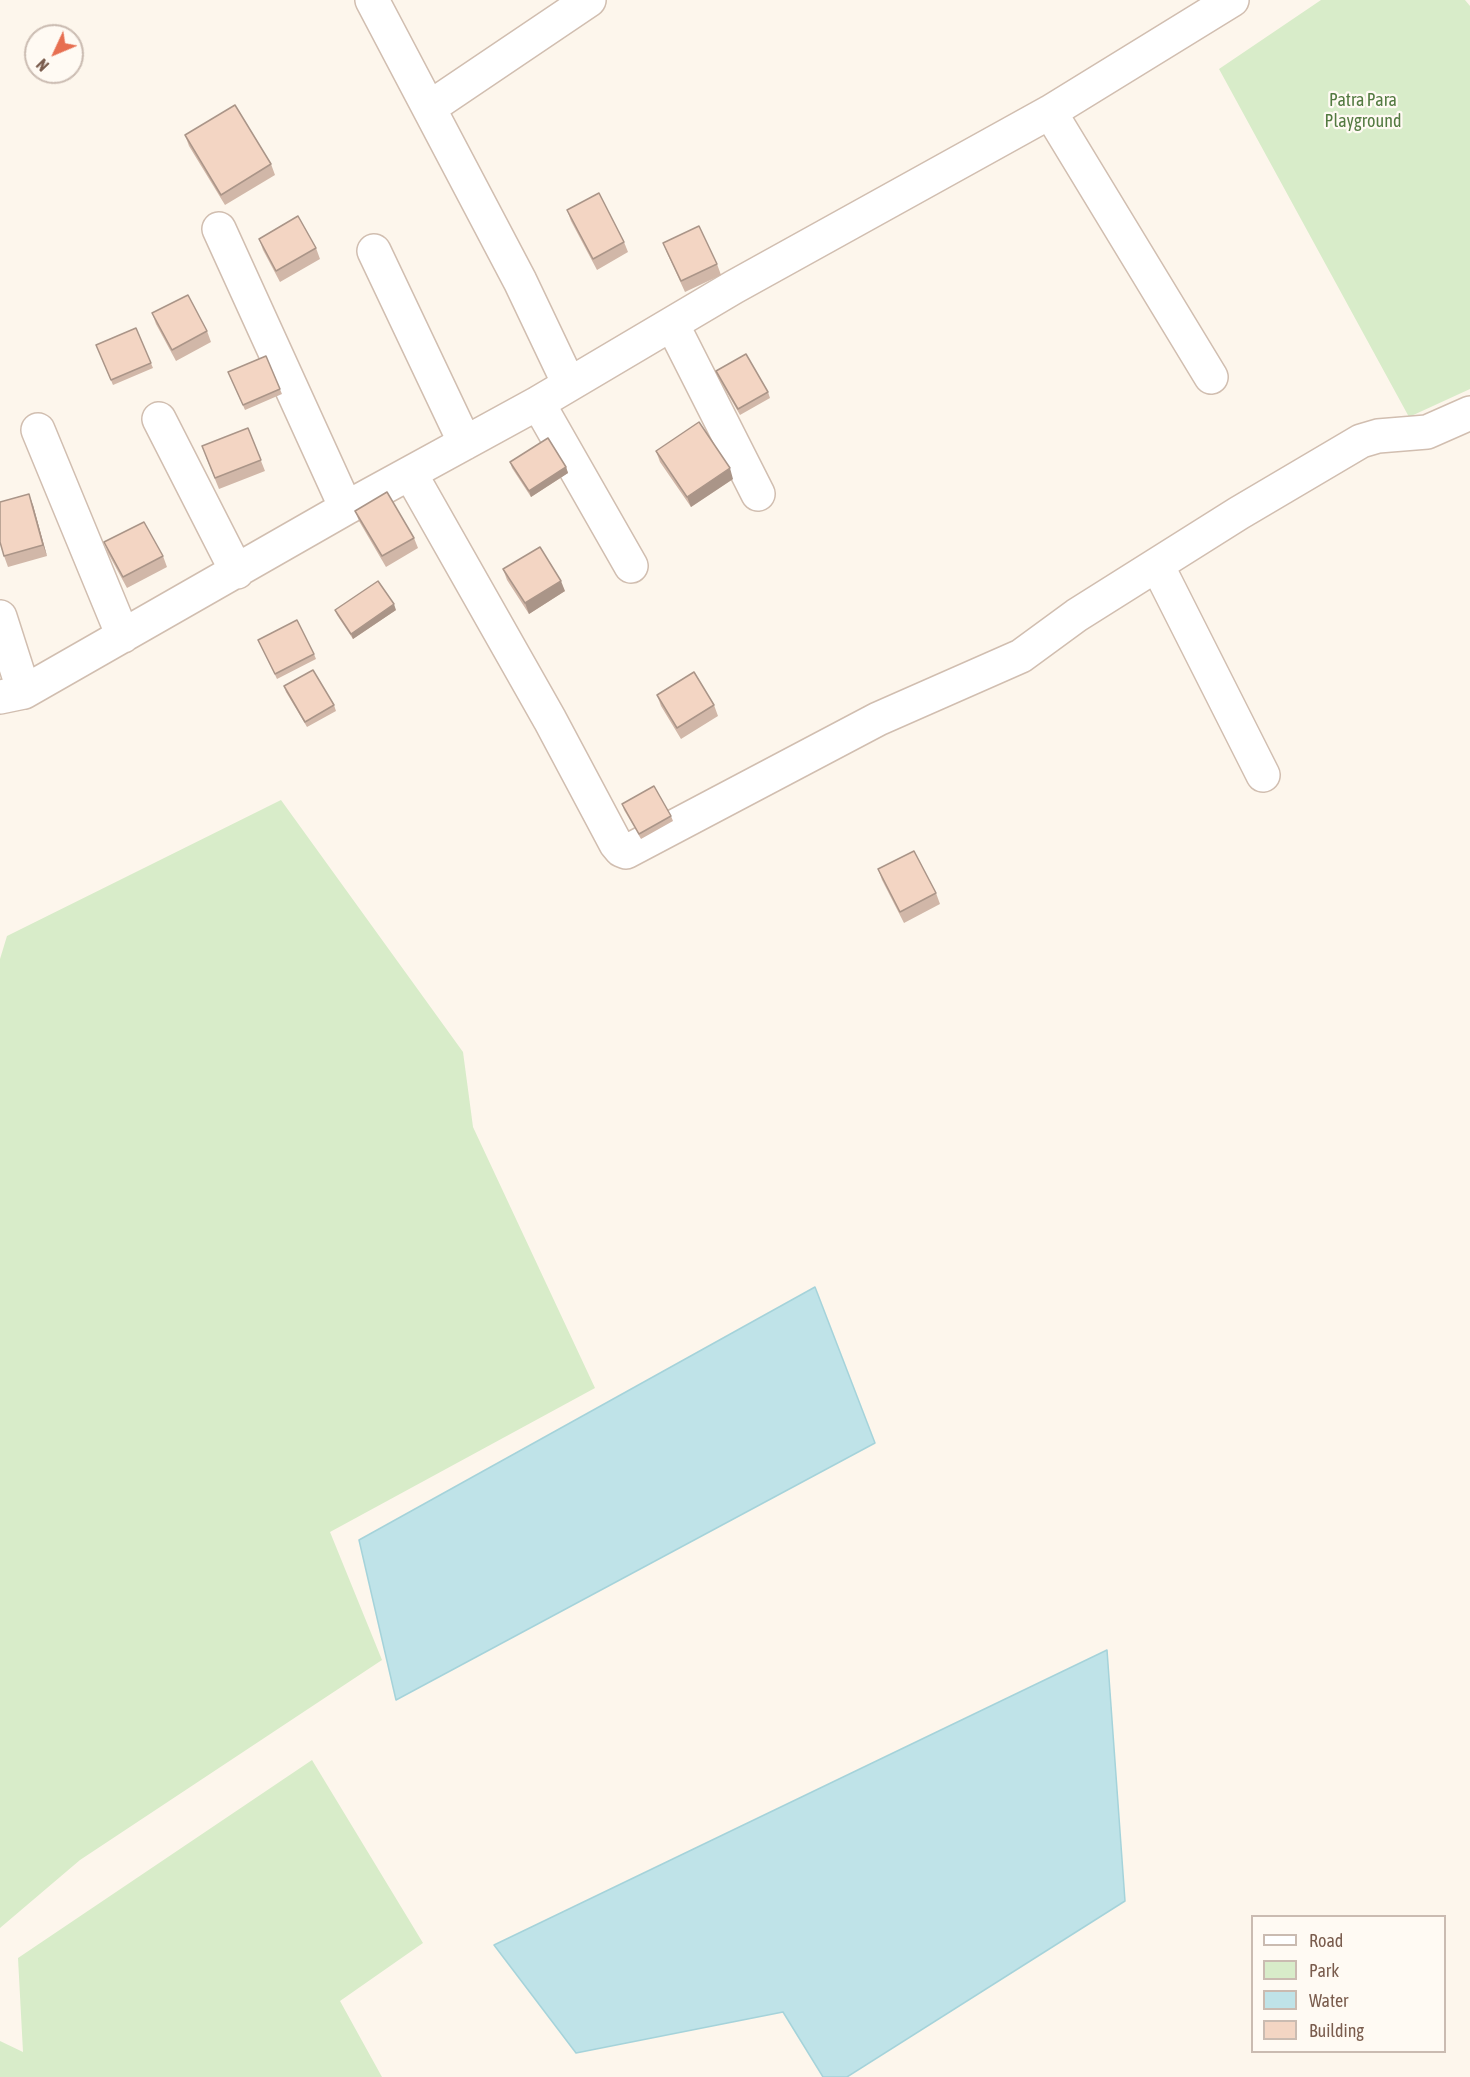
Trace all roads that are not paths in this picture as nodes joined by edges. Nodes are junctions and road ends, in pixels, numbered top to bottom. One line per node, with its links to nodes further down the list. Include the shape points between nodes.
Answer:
1 (372, 0): 4 (street)
2 (589, 0): 4 (street)
3 (1232, 0): 5 (street)
4 (429, 108): 10 (street, via 520,281)
5 (1050, 112): 8 (street); 9 (street)
6 (219, 229): 18 (street)
7 (374, 251): 15 (street)
8 (672, 324): 10 (street); 17 (street)
9 (1211, 377)
10 (568, 384): 11 (street)
11 (538, 403): 15 (street); 20 (street)
12 (1470, 413): 19 (street, via 1427,432 1361,441)
13 (159, 419): 21 (street)
14 (38, 430): 23 (street)
15 (465, 442): 16 (street)
16 (410, 473): 18 (street); 19 (street, via 616,844 626,852 878,719 1021,656)
17 (758, 494)
18 (346, 508): 21 (street)
19 (1157, 565): 25 (street)
20 (631, 566)
21 (237, 572): 23 (street)
22 (0, 616): 24 (street)
23 (123, 636): 24 (street)
24 (12, 695)
25 (1263, 775)

